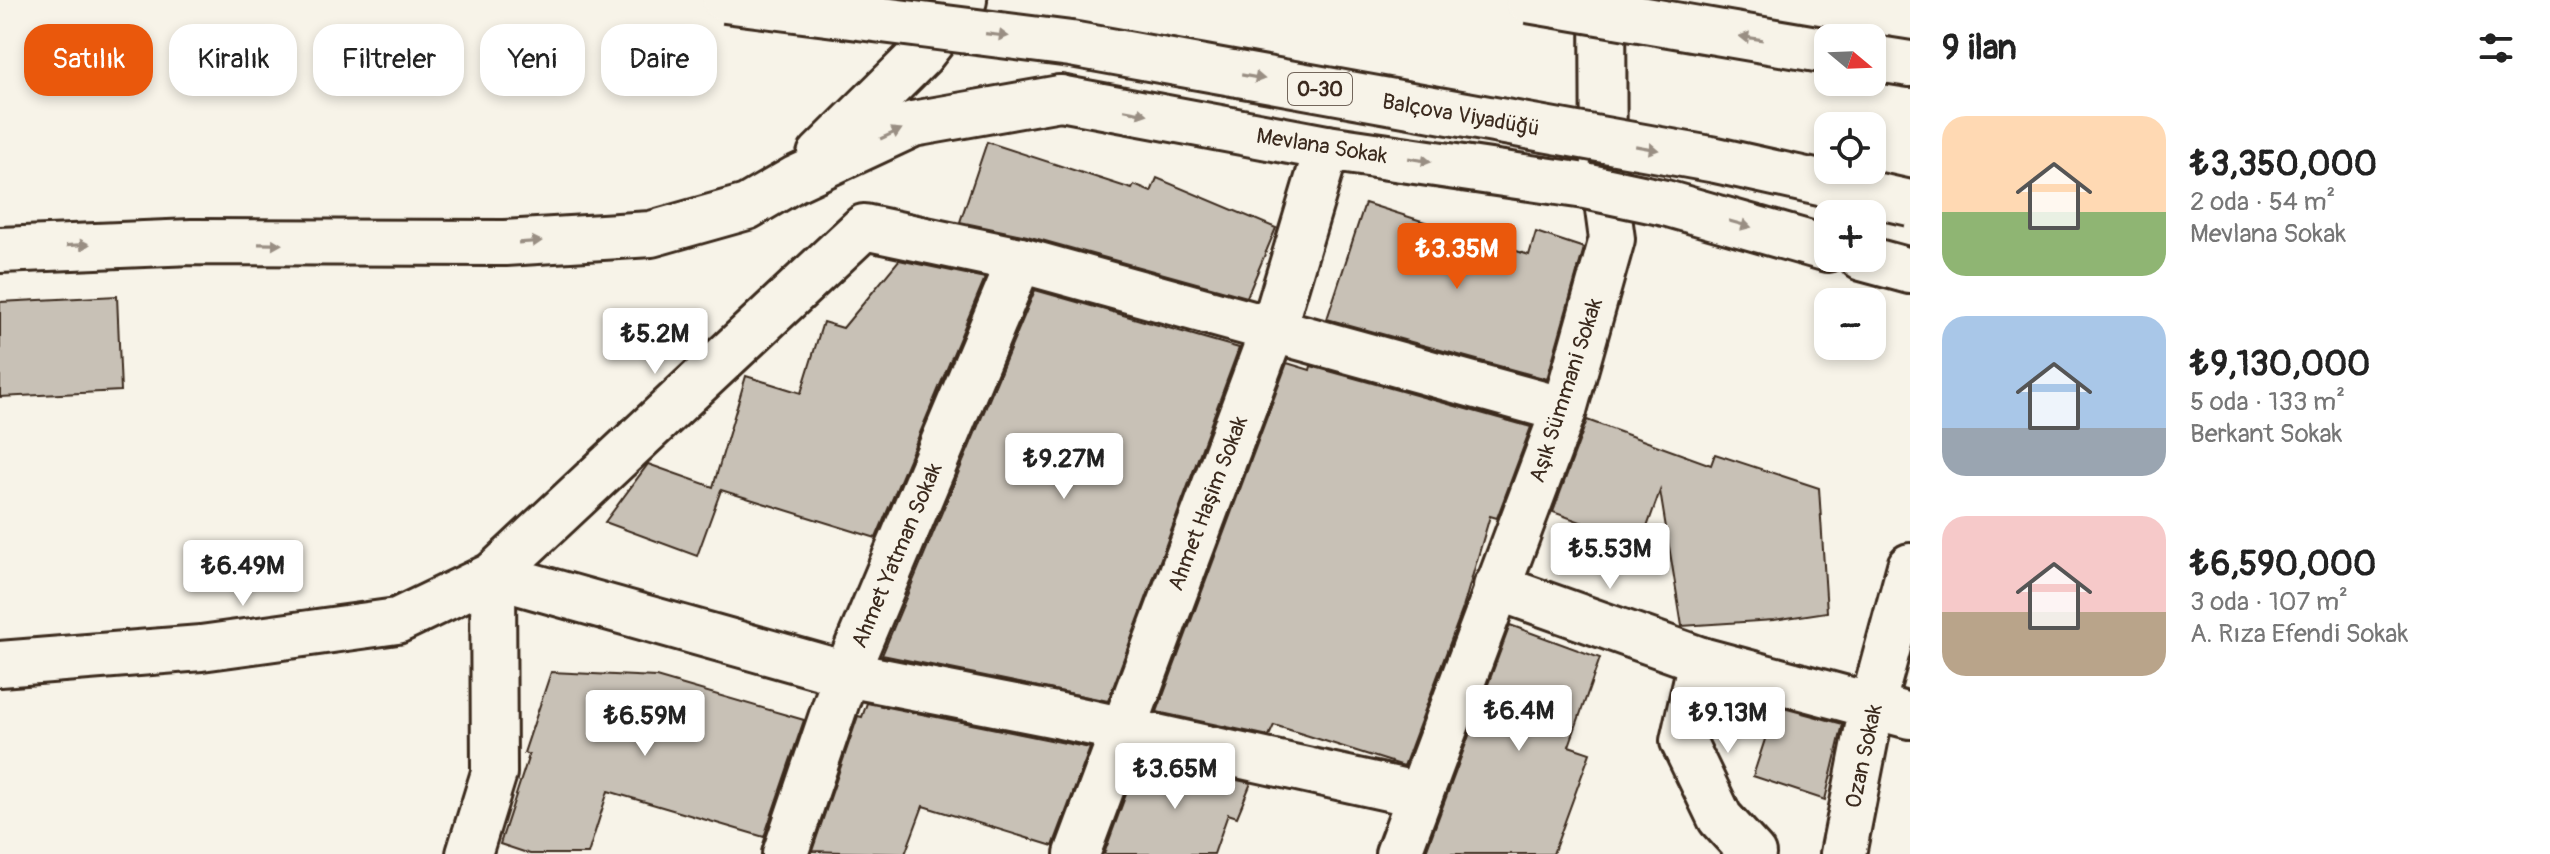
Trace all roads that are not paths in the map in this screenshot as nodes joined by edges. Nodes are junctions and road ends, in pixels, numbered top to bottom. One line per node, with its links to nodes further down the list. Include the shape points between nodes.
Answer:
1 (725, 0): 10 (main road, Balçova Viyadüğü / O-30, one-way to 10, bridge, via 1071,44 1716,160)
2 (964, 0): 9 (main road, via 921,55)
3 (1528, 0): 5 (main road, one-way to 3, bridge)
4 (1603, 0): 17 (main road, Aşık Sümmani Sokak, via 1604,180 1612,239)
5 (1814, 49)
6 (1886, 60): 7 (main road)
7 (1910, 64)
8 (1327, 148): 9 (main road, Mevlana Sokak, one-way to 8, via 913,124 1060,98); 11 (main road, Mevlana Sokak, one-way to 11, bridge, via 1585,186); 16 (main road, Ahmet Haşim Sokak)
9 (795, 179): 12 (main road, one-way to 9, via 192,242 505,243 651,234 747,207)
10 (1910, 203)
11 (1814, 245)
12 (0, 250)
13 (1020, 260): 16 (main road); 19 (main road, via 864,227); 23 (main road, Ahmet Yatman Sokak)
14 (1886, 264): 15 (main road)
15 (1910, 271)
16 (1273, 329): 17 (main road); 25 (main road, Ahmet Haşim Sokak)
17 (1564, 410): 20 (main road, Aşık Sümmani Sokak)
18 (1910, 566): 24 (main road, Ozan Sokak)
19 (493, 575): 22 (main road, via 397,621 201,648); 23 (main road); 28 (main road, via 494,773)
20 (1496, 587): 21 (main road); 26 (main road, Aşık Sümmani Sokak)
21 (1701, 660): 24 (main road); 27 (main road, via 1683,741)
22 (0, 664)
23 (846, 674): 25 (main road); 29 (main road, Ahmet Yatman Sokak)
24 (1891, 711): 33 (main road, Ozan Sokak)
25 (1121, 731): 26 (main road); 30 (main road, Ahmet Haşim Sokak)
26 (1420, 795): 31 (main road, Aşık Sümmani Sokak)
27 (1715, 836): 32 (main road)
28 (469, 854)
29 (785, 854)
30 (1077, 854)
31 (1398, 854)
32 (1753, 854)
33 (1843, 854)

